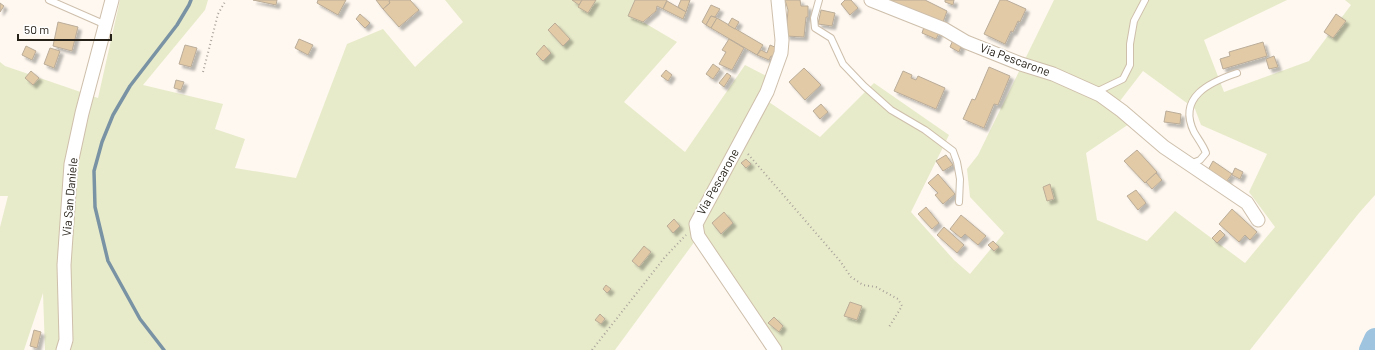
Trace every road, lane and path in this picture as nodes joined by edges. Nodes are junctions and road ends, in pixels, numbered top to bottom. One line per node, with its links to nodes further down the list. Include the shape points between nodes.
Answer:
1 (50, 0): 8 (lane)
2 (112, 0): 8 (street, Via San Daniele)
3 (226, 0): 9 (path, via 218,14)
4 (778, 0): 12 (street, Via Pescarone, via 781,53 767,92)
5 (819, 0): 14 (lane, via 814,18 815,28 831,38 843,64 891,110 925,130 953,151 958,162)
6 (871, 0): 11 (street, Via Pescarone, via 944,29 966,42)
7 (1145, 0): 11 (lane, via 1134,21 1130,65 1123,79)
8 (106, 25): 18 (street, Via San Daniele, via 71,164 64,265 66,340)
9 (203, 72)
10 (1237, 74): 13 (lane, via 1202,89 1190,105 1190,119 1194,132 1206,153 1200,160)
11 (1094, 92): 13 (street, Via Pescarone)
12 (739, 145): 16 (street, Via Pescarone); 17 (path, via 851,277 863,285 876,287 898,299 902,306)
13 (1189, 165): 15 (street, Via Pescarone, via 1247,203)
14 (959, 202)
15 (1258, 220)
16 (696, 224): 19 (path, via 665,257); 20 (street, Via Pescarone, via 698,236)
17 (889, 327)
18 (63, 350)
19 (592, 350)
20 (775, 350)

